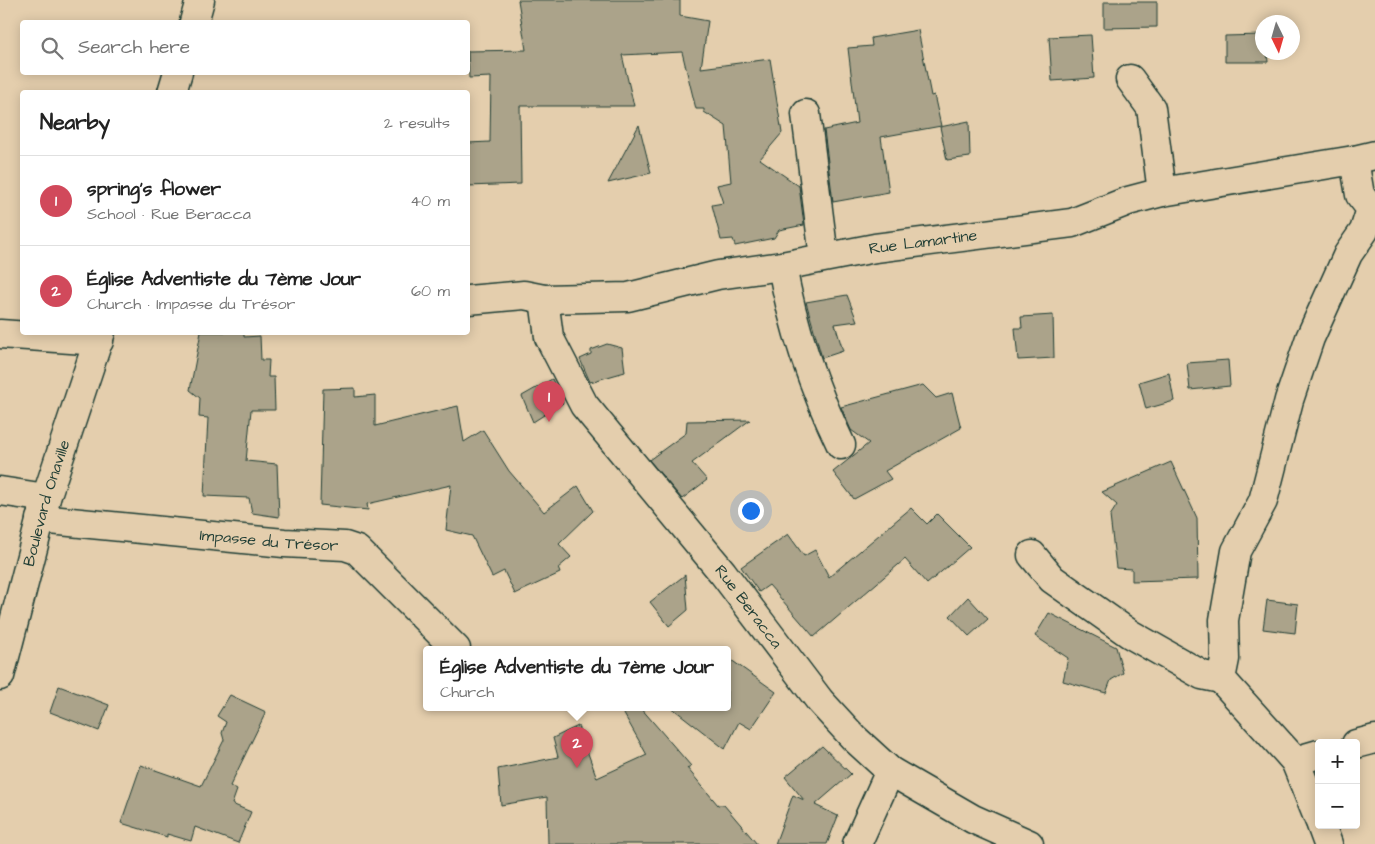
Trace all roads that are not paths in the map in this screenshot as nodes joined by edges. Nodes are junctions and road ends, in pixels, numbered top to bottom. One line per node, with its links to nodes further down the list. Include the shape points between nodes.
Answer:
1 (200, 0): 2 (street)
2 (195, 20)
3 (177, 75): 5 (street)
4 (1130, 79): 8 (street, via 1151,108)
5 (173, 90)
6 (806, 114): 10 (street)
7 (1365, 157): 8 (street, Rue Lamartine); 9 (street, via 1360,195)
8 (1162, 192): 10 (street, Rue Lamartine, via 1128,201 1072,223)
9 (1373, 207): 24 (street, via 1310,338 1289,400 1263,501 1236,551 1224,620 1225,659)
10 (824, 257): 11 (street, Rue Lamartine)
11 (782, 266): 12 (street, Rue Lamartine, via 718,275 628,297); 18 (street, via 792,315 825,411)
12 (544, 299): 13 (street, Rue Lamartine, via 524,295); 28 (street, Rue Beracca, via 549,337 584,405 723,573 820,702)
13 (470, 300)
14 (0, 334): 15 (street)
15 (20, 335)
16 (33, 335): 17 (street)
17 (100, 337): 20 (street, Boulevard Onaville)
18 (841, 445)
19 (0, 491): 20 (street, Impasse du Trésor)
20 (43, 509): 22 (street, Impasse du Trésor, via 284,543 345,546 357,550); 23 (street, Boulevard Onaville)
21 (1032, 555): 24 (street, via 1052,580 1130,634 1202,675)
22 (453, 646)
23 (0, 676)
24 (1221, 679): 27 (street)
25 (1375, 739): 26 (street)
26 (1360, 743)
27 (1307, 758): 29 (street)
28 (890, 771): 31 (street); 32 (street, Rue Beracca, via 972,819)
29 (1315, 799)
30 (1322, 829): 33 (street)
31 (857, 844)
32 (1029, 844)
33 (1328, 844)

